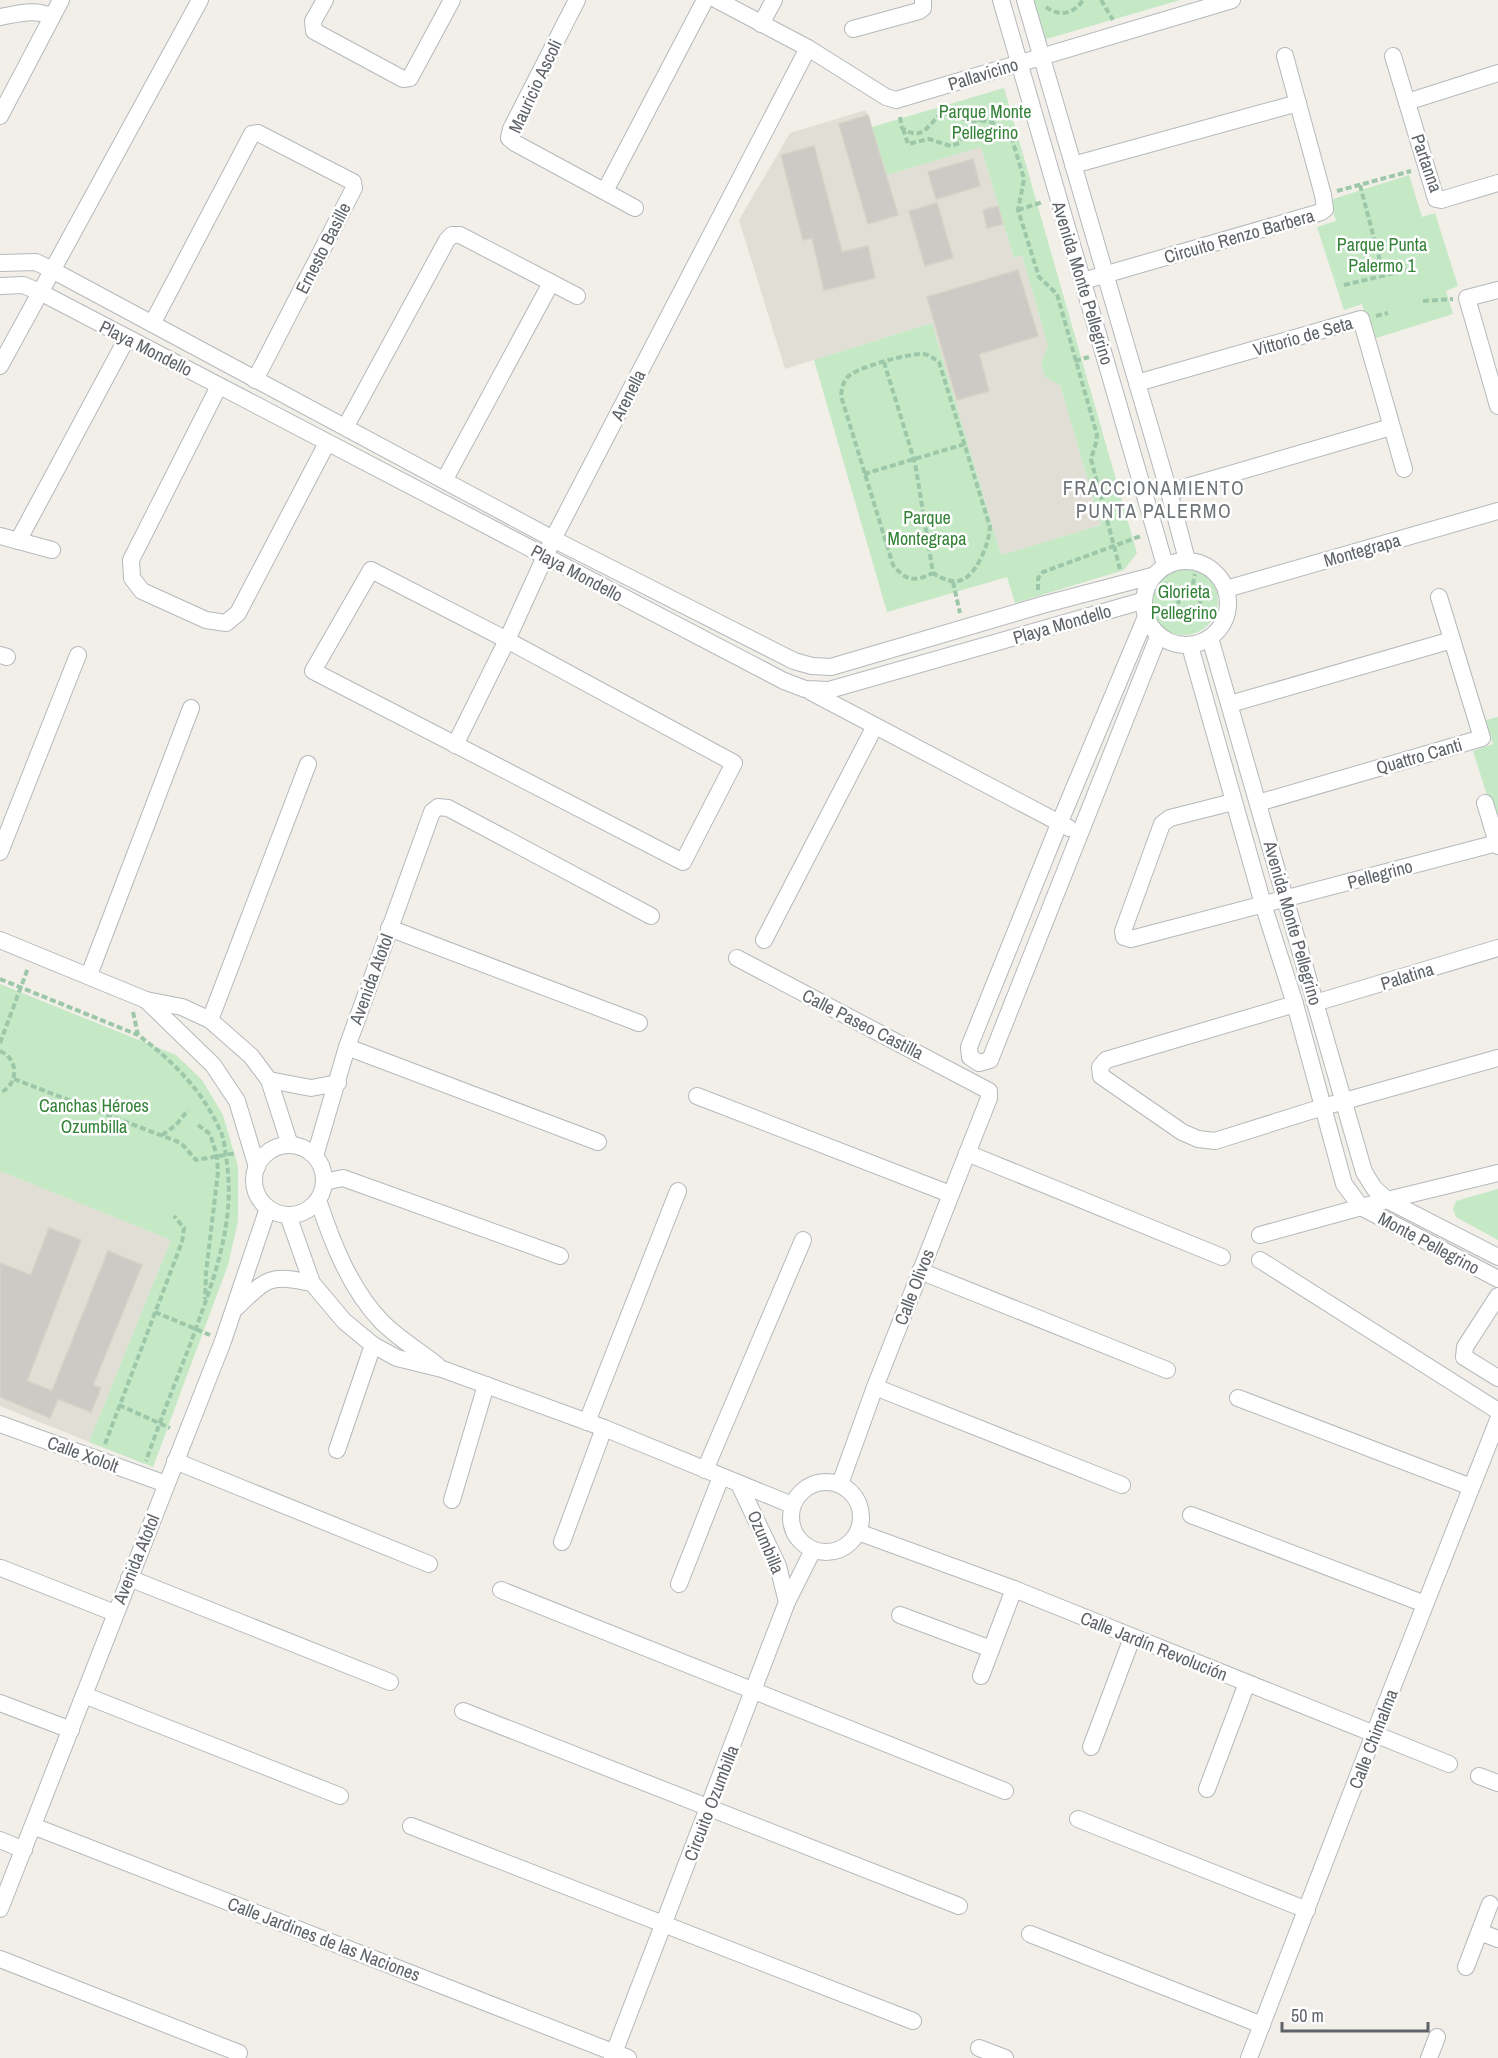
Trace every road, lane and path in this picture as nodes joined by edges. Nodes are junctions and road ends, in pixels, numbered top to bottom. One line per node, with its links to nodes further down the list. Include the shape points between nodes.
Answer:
1 (61, 0): 15 (street)
2 (200, 0): 43 (street)
3 (325, 0): 4 (street, via 313,21 314,31 403,79 410,78)
4 (452, 0)
5 (577, 0): 37 (street, Mauricio Ascoli, via 509,138)
6 (705, 0): 37 (street)
7 (717, 0): 17 (street)
8 (774, 0): 17 (street)
9 (923, 0): 18 (street, via 920,11)
10 (1001, 0): 23 (street, Avenida Monte Pellegrino)
11 (1025, 0): 20 (street, Avenida Monte Pellegrino)
12 (1041, 0): 13 (path, via 1058,13 1072,11)
13 (1083, 0)
14 (1228, 1): 20 (street, Pallavicino)
15 (52, 16): 16 (street, via 34,11); 29 (street)
16 (0, 17)
17 (761, 24): 19 (street)
18 (853, 29)
19 (808, 48): 25 (street); 76 (street, Arenella)
20 (1041, 56): 23 (street, Pallavicino); 33 (street, Avenida Monte Pellegrino)
21 (1393, 56): 27 (street, Partanna)
22 (1285, 57): 28 (street, Circuito Renzo Barbera)
23 (1019, 63): 25 (street, Pallavicino); 26 (street, Avenida Monte Pellegrino)
24 (1498, 73): 27 (street)
25 (896, 100): 32 (path)
26 (1030, 102): 31 (path, via 1000,111); 39 (street, Avenida Monte Pellegrino)
27 (1407, 102): 34 (street, Partanna)
28 (1298, 103): 33 (street); 38 (street, Circuito Renzo Barbera)
29 (0, 116)
30 (979, 120): 31 (path); 32 (path, via 940,114 923,132 917,134); 32 (path, via 968,128 959,143 951,146 929,139 908,144)
31 (991, 122): 41 (path, via 1012,139 1024,179)
32 (902, 128)
33 (1073, 165): 45 (street, Avenida Monte Pellegrino)
34 (1426, 167): 35 (street, Partanna, via 1436,199); 36 (path)
35 (1498, 183)
36 (1360, 185): 38 (path); 46 (path)
37 (605, 191): 40 (street, Mauricio Ascoli)
38 (1323, 195): 45 (street, Circuito Renzo Barbera, via 1325,209 1321,212)
39 (1057, 198): 41 (path); 47 (street, Avenida Monte Pellegrino)
40 (635, 208)
41 (1018, 210): 78 (path, via 1039,277 1056,294 1097,435 1091,459)
42 (0, 263): 43 (street, via 36,262)
43 (52, 270): 52 (street); 56 (street, Playa Mondello)
44 (1407, 270): 46 (path)
45 (1105, 274): 47 (street, Circuito Renzo Barbera); 61 (street, Avenida Monte Pellegrino)
46 (1384, 276): 49 (path)
47 (1083, 281): 74 (street, Avenida Monte Pellegrino)
48 (551, 283): 53 (street); 64 (street, via 452,235); 71 (street)
49 (1344, 285)
50 (0, 286): 52 (street, via 22,285)
51 (1498, 290): 54 (street)
52 (40, 292): 57 (street, Playa Mondello); 59 (street)
53 (577, 296)
54 (1467, 298): 55 (path); 63 (street)
55 (1423, 301)
56 (152, 324): 60 (street, Playa Mondello); 60 (street, Ernesto Basille, via 252,134 258,133 353,182 354,188)
57 (127, 338): 62 (street, Playa Mondello); 77 (street)
58 (884, 362): 67 (path, via 921,354 939,362); 68 (path); 70 (path, via 850,375 843,383 841,396)
59 (0, 366)
60 (255, 380): 64 (street, Playa Mondello)
61 (1137, 382): 65 (street, Vittorio de Seta, via 1361,319); 72 (street, Avenida Monte Pellegrino)
62 (219, 386): 66 (street, Playa Mondello); 66 (street, via 131,560 132,578 142,591 206,620 226,623 238,613)
63 (1498, 402)
64 (346, 426): 71 (street, Playa Mondello)
65 (1391, 427): 69 (street, Vittorio de Seta); 72 (street)
66 (327, 443): 80 (street, Playa Mondello)
67 (965, 444): 68 (path); 84 (path, via 990,527 989,539 974,573)
68 (914, 459): 70 (path); 83 (path)
69 (1404, 469)
70 (864, 474): 83 (path, via 893,565 901,576 911,580)
71 (445, 479): 76 (street, Playa Mondello)
72 (1169, 492): 81 (street, Avenida Monte Pellegrino)
73 (1498, 511): 87 (street, Montegrapa)
74 (1156, 531): 78 (path); 82 (street, Avenida Monte Pellegrino)
75 (0, 536): 77 (street)
76 (554, 539): 80 (street, Arenella); 93 (street, Playa Mondello, via 794,661 812,666 831,667)
77 (18, 541): 79 (street)
78 (1114, 546): 85 (path); 91 (path, via 1042,572 1037,586)
79 (52, 550)
80 (546, 557): 96 (street, Arenella); 101 (street, Playa Mondello)
81 (1193, 561): 82 (street, Playa Mondello); 87 (street, via 1210,568); 88 (path)
82 (1157, 572): 85 (street, Playa Mondello); 86 (path, via 1167,586); 90 (street)
83 (933, 573): 84 (path)
84 (953, 582): 93 (path)
85 (1125, 584): 91 (street, Playa Mondello)
86 (1177, 589): 88 (path); 88 (path, via 1180,617 1196,617 1202,597)
87 (1226, 589): 95 (street, via 1228,607 1223,625)
88 (1191, 593)
89 (1439, 597): 97 (street, Quattro Canti)
90 (1142, 601): 92 (street); 99 (street, Playa Mondello)
91 (1042, 604): 93 (street, Playa Mondello)
92 (1145, 619): 94 (street); 110 (street)
93 (955, 631): 99 (street)
94 (1158, 637): 98 (street, via 1173,645); 111 (street)
95 (1210, 638): 98 (street); 102 (street, Avenida Monte Pellegrino)
96 (507, 640): 105 (street, Arenella); 105 (street, via 371,570 313,671); 105 (street, via 734,763 683,862)
97 (1452, 640): 102 (street); 108 (street, Quattro Canti, via 1482,738)
98 (1190, 646): 107 (street, Avenida Monte Pellegrino)
99 (954, 654): 101 (street, Playa Mondello, via 829,690)
100 (78, 655): 113 (street)
101 (805, 689): 104 (street)
102 (1230, 704): 108 (street, Avenida Monte Pellegrino)
103 (191, 708): 123 (street)
104 (874, 726): 110 (street); 119 (street)
105 (455, 745)
106 (308, 764): 130 (street)
107 (1233, 802): 115 (street, Avenida Monte Pellegrino); 115 (street, Pellegrino, via 1170,818 1162,824 1124,937 1131,939)
108 (1258, 803): 114 (street, Avenida Monte Pellegrino)
109 (1485, 803): 112 (street, Pellegrino)
110 (1059, 824): 111 (street); 111 (street, via 969,1047 970,1057 979,1063 990,1060)
111 (1081, 833)
112 (1498, 845): 114 (street, Pellegrino)
113 (0, 852)
114 (1287, 898): 115 (street, Pellegrino); 128 (street, Avenida Monte Pellegrino)
115 (1263, 904): 129 (street, Avenida Monte Pellegrino)
116 (651, 916): 117 (street, Avenida Atotol, via 448,808 438,807 432,812)
117 (389, 928): 131 (street); 134 (street, Avenida Atotol)
118 (0, 940): 121 (street)
119 (764, 940)
120 (1498, 948): 128 (street, Palatina)
121 (34, 953): 123 (street); 125 (path)
122 (736, 958): 140 (street, Calle Paseo Castilla)
123 (89, 975): 126 (street)
124 (0, 979): 125 (path)
125 (21, 988): 132 (path); 133 (path)
126 (129, 993): 127 (street); 132 (path)
127 (146, 1000): 130 (street, via 182,1007); 154 (street, via 213,1065 237,1101)
128 (1316, 1003): 143 (street, Avenida Monte Pellegrino)
129 (1295, 1004): 144 (street, Avenida Monte Pellegrino); 144 (street, via 1106,1060 1100,1067 1101,1076 1198,1139 1215,1141)
130 (210, 1020): 138 (street, via 251,1056)
131 (639, 1023)
132 (138, 1035): 151 (path, via 185,1075 205,1102 221,1132)
133 (0, 1043)
134 (347, 1047): 139 (street, Avenida Atotol); 148 (street)
135 (0, 1052): 137 (path, via 14,1065)
136 (1498, 1059): 143 (street)
137 (14, 1080): 141 (path); 147 (path)
138 (270, 1080): 139 (street, via 311,1088); 149 (street)
139 (338, 1083): 153 (street, Avenida Atotol)
140 (989, 1091): 150 (street, Calle Olivos)
141 (0, 1093)
142 (697, 1096): 158 (street)
143 (1344, 1101): 144 (street); 160 (street, Avenida Monte Pellegrino, via 1364,1172)
144 (1323, 1107): 161 (street, Avenida Monte Pellegrino, via 1344,1184)
145 (188, 1110): 147 (path)
146 (198, 1125): 152 (path, via 210,1134)
147 (161, 1135): 152 (path, via 181,1143 196,1160)
148 (598, 1142)
149 (290, 1145): 153 (street); 154 (street)
150 (967, 1153): 158 (street, Calle Olivos); 168 (street)
151 (226, 1155): 152 (path); 154 (path); 175 (path, via 230,1209 224,1247)
152 (217, 1156): 175 (path)
153 (315, 1156): 156 (street)
154 (255, 1159): 162 (street, via 254,1182 258,1196)
155 (1498, 1173): 160 (street)
156 (324, 1182): 159 (street); 167 (street, via 343,1178)
157 (678, 1191): 190 (street)
158 (950, 1194): 171 (street, Calle Olivos)
159 (318, 1200): 163 (street, via 305,1211); 181 (street, via 333,1245 355,1286 382,1322)
160 (1388, 1200): 161 (street); 169 (street, Monte Pellegrino)
161 (1361, 1207): 165 (street); 172 (street, Monte Pellegrino)
162 (268, 1208): 163 (street); 176 (street, Avenida Atotol)
163 (288, 1215): 173 (street)
164 (174, 1216): 177 (path, via 183,1228 182,1242)
165 (1260, 1235)
166 (803, 1240): 198 (street)
167 (560, 1256)
168 (1222, 1257)
169 (1498, 1257)
170 (1260, 1260): 188 (street)
171 (920, 1271): 182 (street); 185 (street, Calle Olivos)
172 (1498, 1279)
173 (312, 1283): 176 (street, via 278,1278 261,1284); 180 (street, via 344,1321)
174 (1498, 1296): 183 (street, via 1465,1347 1464,1357)
175 (205, 1302): 178 (path)
176 (234, 1310): 179 (street, Avenida Atotol)
177 (155, 1312): 178 (path); 187 (path)
178 (195, 1329): 179 (path); 191 (path)
179 (223, 1341): 194 (street, Avenida Atotol)
180 (373, 1345): 181 (street, via 397,1358); 195 (street)
181 (442, 1369): 184 (street)
182 (1167, 1370)
183 (1498, 1378)
184 (486, 1384): 190 (street); 206 (street)
185 (875, 1387): 202 (street, Calle Olivos); 204 (street)
186 (1238, 1398): 205 (street)
187 (119, 1405): 191 (path); 196 (path)
188 (1498, 1411)
189 (1498, 1420): 205 (street, Calle Chimalma)
190 (587, 1422): 193 (street)
191 (160, 1423): 194 (path); 199 (path)
192 (0, 1424): 196 (street, Calle Xololt)
193 (604, 1428): 198 (street); 210 (street)
194 (186, 1434): 197 (street, Avenida Atotol)
195 (337, 1450)
196 (99, 1460): 199 (street, Calle Xololt)
197 (175, 1461): 203 (street, Avenida Atotol); 212 (street)
198 (705, 1470): 200 (street)
199 (141, 1476): 203 (street, Calle Xololt)
200 (721, 1477): 201 (street); 215 (street)
201 (739, 1484): 207 (street); 218 (street, Ozumbilla, via 778,1566)
202 (840, 1484): 207 (street, via 821,1482 803,1489); 209 (street, via 855,1496 861,1514)
203 (166, 1485): 214 (street, Avenida Atotol)
204 (1122, 1485)
205 (1470, 1487): 219 (street, Calle Chimalma)
206 (452, 1500)
207 (792, 1505): 211 (street, via 791,1523 798,1539)
208 (1191, 1515): 219 (street)
209 (858, 1532): 211 (street, via 846,1546 830,1552); 216 (street, Calle Jardín Revolución)
210 (562, 1542)
211 (813, 1550): 218 (street, Circuito Ozumbilla)
212 (429, 1564)
213 (1, 1568): 220 (street)
214 (129, 1578): 220 (street, Avenida Atotol); 225 (street)
215 (679, 1584)
216 (1014, 1589): 222 (street, Calle Jardín Revolución); 223 (street)
217 (501, 1590): 227 (street)
218 (788, 1602): 227 (street, Circuito Ozumbilla)
219 (1425, 1604): 232 (street, Calle Chimalma)
220 (115, 1613): 228 (street, Avenida Atotol)
221 (900, 1615): 223 (street)
222 (1132, 1638): 226 (street, Calle Jardín Revolución); 233 (street)
223 (991, 1649): 224 (street)
224 (981, 1676)
225 (390, 1682)
226 (1247, 1683): 232 (street, Calle Jardín Revolución); 237 (street)
227 (755, 1690): 238 (street); 240 (street, Circuito Ozumbilla)
228 (84, 1695): 231 (street, Avenida Atotol); 239 (street)
229 (0, 1703): 231 (street)
230 (463, 1711): 240 (street)
231 (71, 1730): 242 (street, Avenida Atotol)
232 (1374, 1734): 234 (street, Calle Jardín Revolución); 249 (street, Calle Chimalma)
233 (1091, 1747)
234 (1449, 1764)
235 (1479, 1776): 236 (street)
236 (1498, 1783)
237 (1207, 1790)
238 (1005, 1791)
239 (340, 1796)
240 (710, 1807): 247 (street); 250 (street, Circuito Ozumbilla)
241 (1078, 1819): 249 (street)
242 (33, 1826): 245 (street, Avenida Atotol); 261 (street, Calle Jardines de las Naciones)
243 (411, 1826): 250 (street)
244 (0, 1840): 245 (street)
245 (24, 1850): 248 (street, Avenida Atotol)
246 (1491, 1904): 251 (street)
247 (959, 1906)
248 (0, 1909)
249 (1307, 1910): 257 (street, Calle Chimalma)
250 (665, 1924): 256 (street); 261 (street, Circuito Ozumbilla)
251 (1480, 1932): 253 (street); 255 (street)
252 (1030, 1934): 257 (street)
253 (1498, 1939)
254 (0, 1959): 260 (street)
255 (1466, 1967)
256 (913, 2021)
257 (1262, 2025): 263 (street, Calle Chimalma)
258 (1437, 2037): 264 (street)
259 (979, 2048): 262 (street)
260 (239, 2053)
261 (618, 2056)
262 (1005, 2058)
263 (1249, 2058)
264 (1429, 2058)

